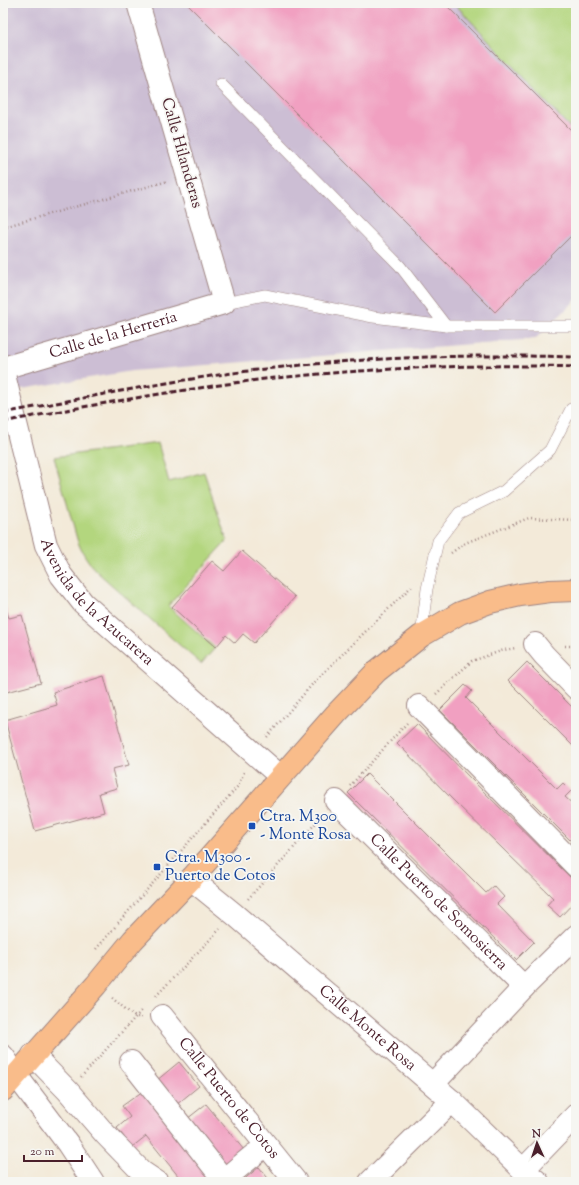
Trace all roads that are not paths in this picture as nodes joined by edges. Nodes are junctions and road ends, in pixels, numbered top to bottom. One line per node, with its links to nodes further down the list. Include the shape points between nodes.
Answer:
1 (138, 3): 3 (street, Calle Hilanderas)
2 (221, 84): 4 (lane, via 400,266)
3 (224, 303): 4 (lane, via 265,295 373,317); 6 (street, Calle de la Herrería)
4 (446, 326): 5 (lane)
5 (576, 326)
6 (3, 368)
7 (3, 371): 14 (street, Avenida de la Azucarera, via 46,545 61,575 83,603)
8 (571, 409): 10 (lane, via 550,450 504,491 459,512 438,542 427,589)
9 (576, 590): 10 (main road, via 520,595 490,602 460,613)
10 (421, 636): 14 (main road, via 378,671)
11 (535, 644): 12 (street)
12 (576, 688)
13 (420, 707): 16 (street)
14 (280, 776): 17 (main road)
15 (336, 801): 19 (street, Calle Puerto de Somosierra)
16 (576, 866)
17 (191, 879): 21 (main road, via 133,940); 25 (street, Calle Monte Rosa)
18 (576, 936): 19 (street)
19 (524, 987): 25 (street)
20 (153, 1007): 33 (street, Calle Puerto de Cotos)
21 (33, 1055): 24 (main road); 32 (street, via 142,1172)
22 (3, 1056): 24 (street)
23 (131, 1062): 30 (street)
24 (10, 1082): 31 (street, via 68,1144)
25 (433, 1084): 26 (street, Calle Monte Rosa)
26 (452, 1101): 29 (street, Calle Monte Rosa); 34 (street)
27 (576, 1115): 29 (street)
28 (255, 1154): 30 (street)
29 (531, 1176)
30 (222, 1181)
31 (93, 1182)
32 (157, 1182)
33 (296, 1182)
34 (370, 1182)

